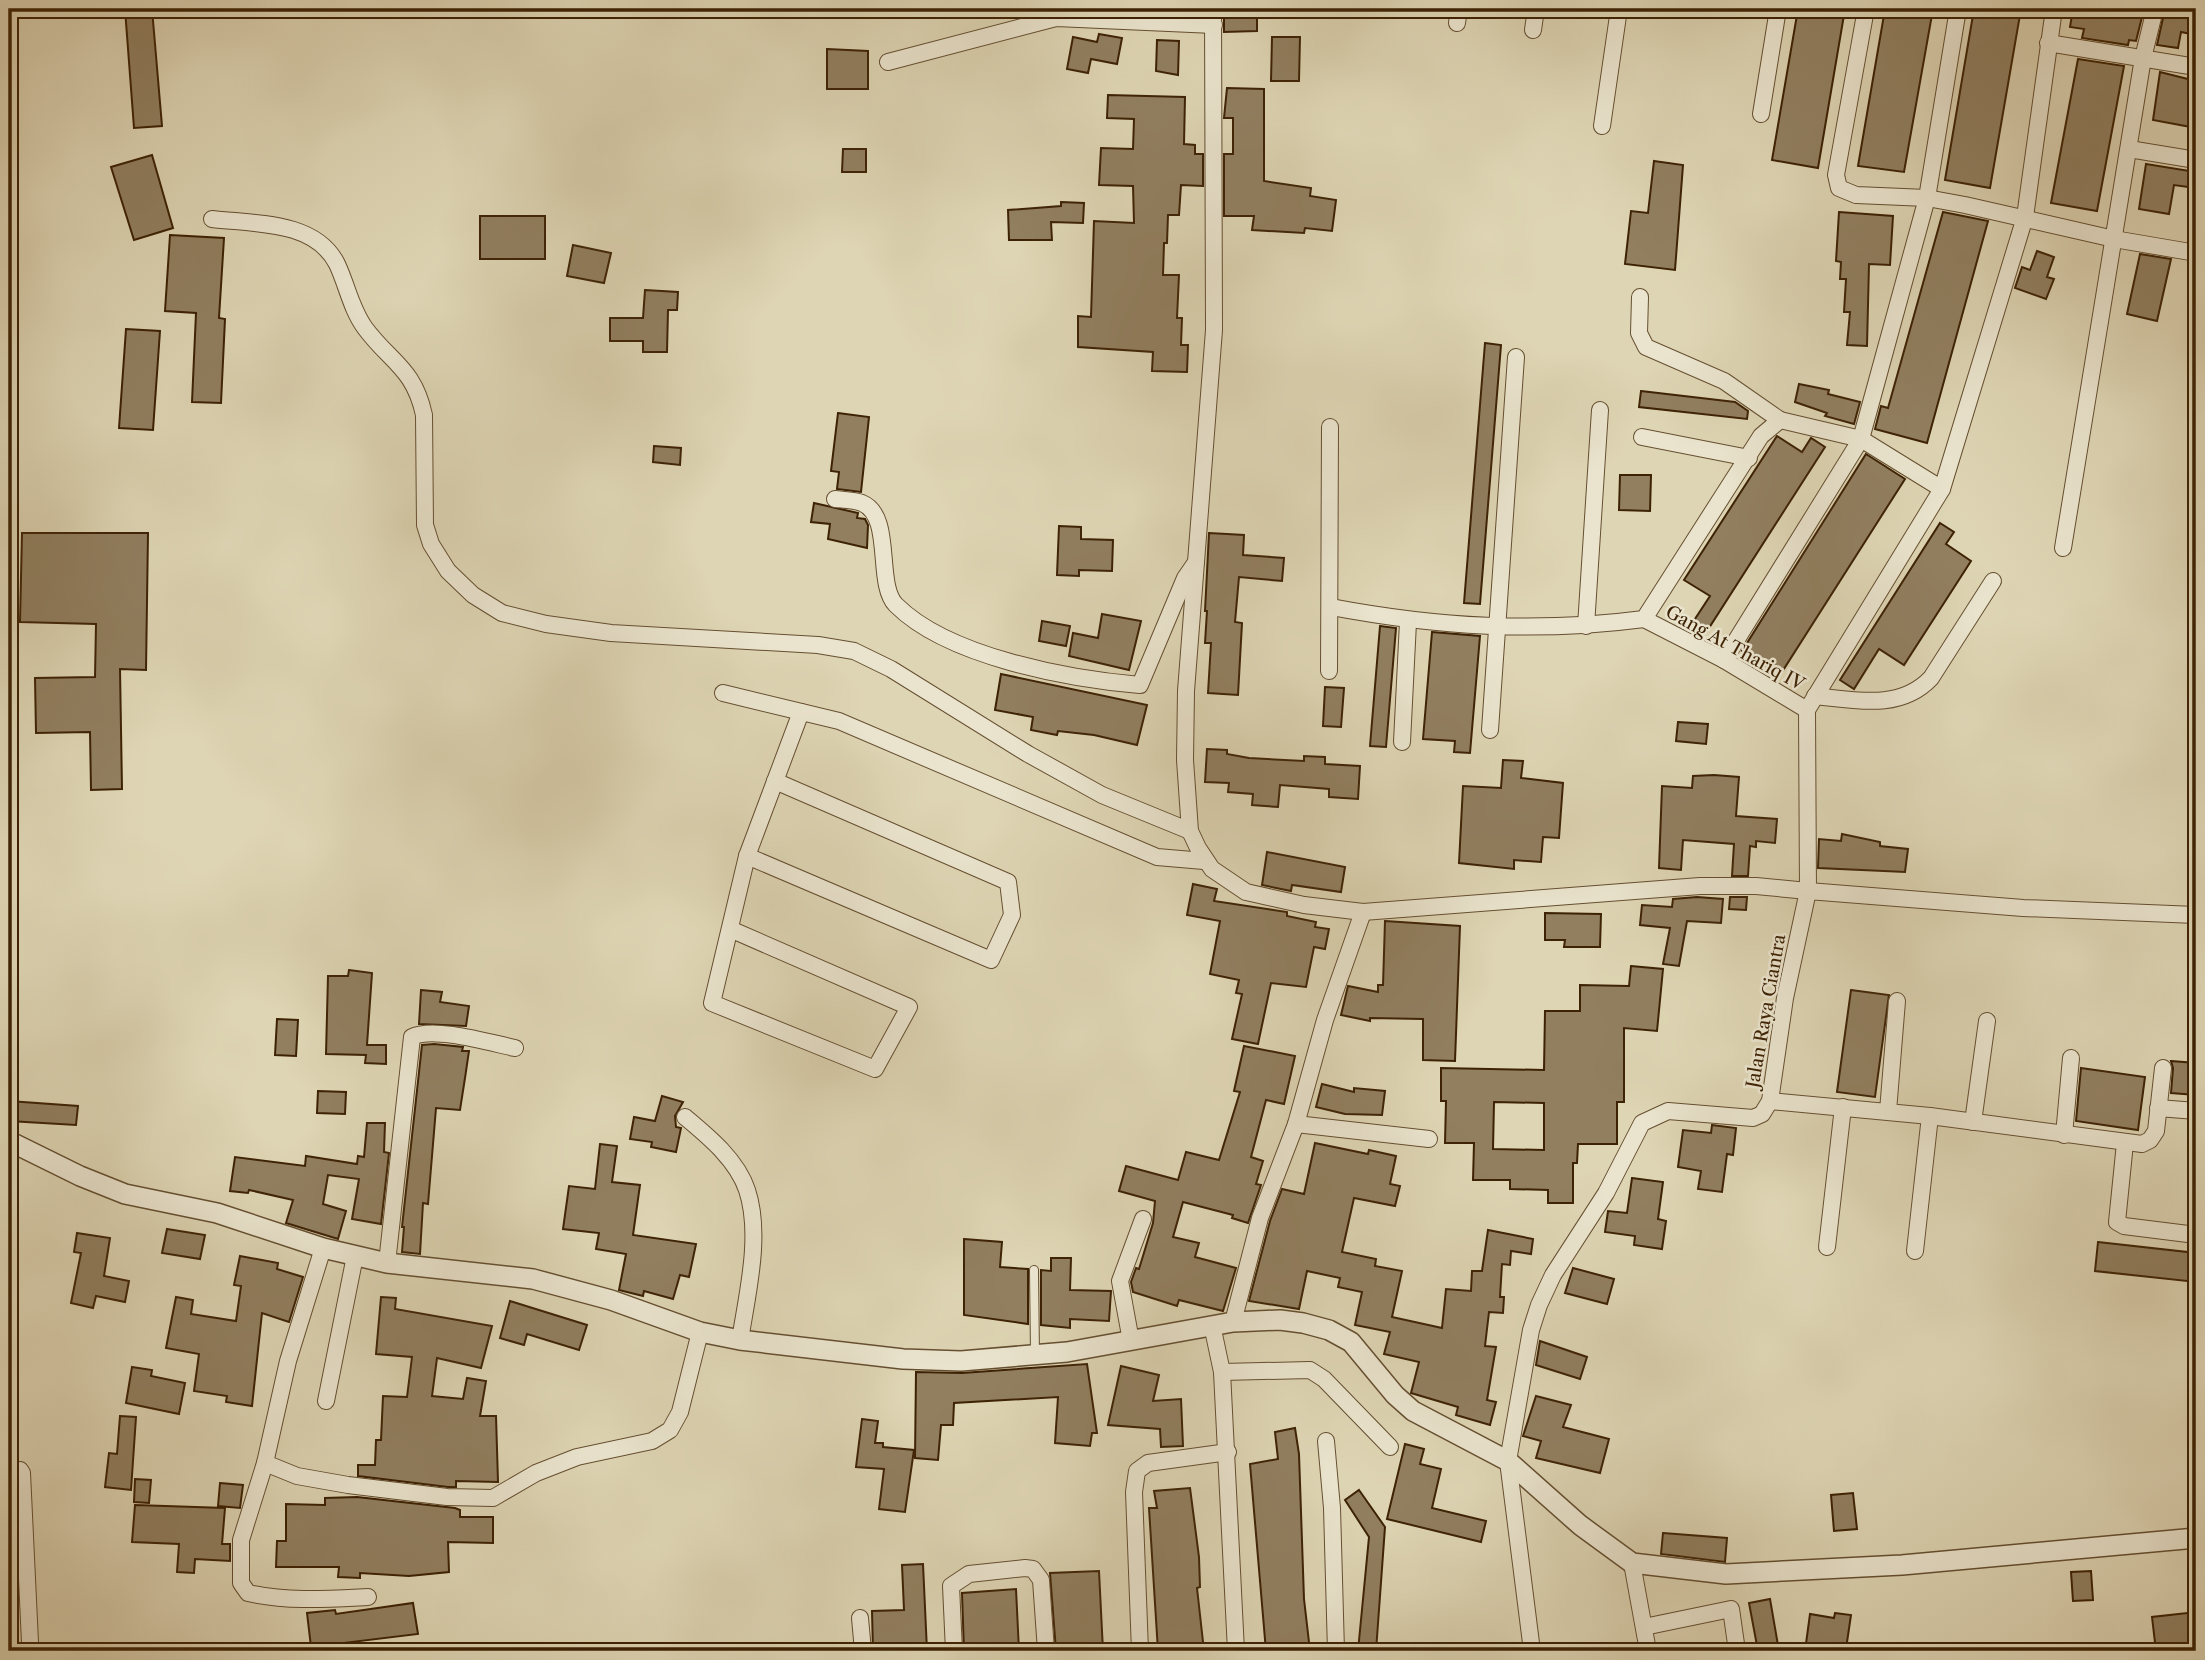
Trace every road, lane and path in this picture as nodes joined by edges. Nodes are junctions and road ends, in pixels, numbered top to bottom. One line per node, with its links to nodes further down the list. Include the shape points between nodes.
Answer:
1 (1536, 9): 9 (street)
2 (1619, 9): 15 (street)
3 (1777, 9): 14 (street)
4 (1866, 9): 18 (street, via 1836,181 1839,188 1856,195)
5 (1958, 9): 18 (street)
6 (2054, 9): 10 (street)
7 (2155, 9): 11 (street)
8 (1213, 17): 12 (street, via 1056,18); 34 (street, via 1214,330)
9 (1533, 30)
10 (2048, 43): 11 (street); 19 (street)
11 (2143, 58): 13 (street); 16 (street)
12 (888, 62)
13 (2196, 67)
14 (1761, 114)
15 (1602, 126)
16 (2129, 149): 17 (street); 21 (street)
17 (2196, 160)
18 (1927, 198): 19 (street); 29 (street)
19 (2025, 217): 21 (street); 31 (street)
20 (212, 219): 49 (street, via 287,228 311,237 330,253 357,318 407,372 420,397 425,525 430,544 448,571 492,607 546,624 611,633 855,651 1102,795)
21 (2114, 239): 22 (street); 33 (street)
22 (2196, 253)
23 (1640, 297): 26 (street, via 1639,332 1646,347 1724,381)
24 (1516, 357): 40 (street)
25 (1600, 410): 39 (street)
26 (1780, 420): 29 (street); 30 (street, via 1763,432)
27 (1330, 427): 36 (street)
28 (1642, 438): 30 (street)
29 (1861, 439): 31 (street); 41 (street)
30 (1749, 457): 37 (street)
31 (1942, 489): 44 (street)
32 (835, 499): 34 (street, via 860,503 870,510 884,550 891,598 915,621 961,647 1106,682 1140,685)
33 (2063, 548)
34 (1197, 559): 49 (street, via 1186,691)
35 (1993, 581): 44 (street, via 1921,689 1875,702)
36 (1331, 607): 38 (street); 42 (street)
37 (1643, 619): 39 (street); 41 (street, Gang At Thariq IV)
38 (1408, 622): 40 (street); 47 (street)
39 (1586, 626): 40 (street)
40 (1497, 627): 46 (street)
41 (1724, 660): 44 (street, Gang At Thariq IV)
42 (1329, 671)
43 (723, 693): 45 (street)
44 (1811, 703): 52 (street, Jalan Raya Ciantra)
45 (801, 712): 48 (street); 51 (street, via 839,721 1157,857)
46 (1489, 730)
47 (1402, 742)
48 (775, 781): 50 (street); 50 (street, via 1009,882 1012,915 991,960)
49 (1191, 831): 51 (street)
50 (747, 856): 55 (street)
51 (1205, 861): 53 (street, via 1246,892)
52 (1808, 891): 53 (street, via 1700,887); 54 (street, via 2023,908); 61 (street, Jalan Raya Ciantra, via 1785,998)
53 (1363, 912): 69 (street, via 1325,1020)
54 (2196, 915)
55 (730, 929): 55 (street, via 909,1007 875,1069 712,1003)
56 (1897, 1001): 64 (street)
57 (1987, 1021): 68 (street)
58 (515, 1048): 80 (street, via 454,1037 412,1037)
59 (2071, 1058): 70 (street)
60 (2163, 1068): 63 (street)
61 (1770, 1101): 62 (street); 93 (street, Jalan Raya Ciantra, via 1757,1118 1668,1111 1642,1123 1539,1305)
62 (1843, 1107): 64 (street); 76 (street)
63 (2158, 1108): 65 (street); 73 (street, via 2150,1140)
64 (1888, 1111): 66 (street)
65 (2196, 1111)
66 (1930, 1116): 68 (street); 78 (street)
67 (685, 1117): 85 (street, via 713,1140 747,1190 752,1236)
68 (1973, 1122): 70 (street)
69 (1296, 1124): 71 (street); 82 (street, via 1260,1218)
70 (2064, 1135): 73 (street)
71 (1429, 1139)
72 (9, 1141): 77 (street, via 125,1194 218,1213)
73 (2125, 1143): 75 (street, via 2117,1222)
74 (1143, 1219): 86 (street, via 1120,1281)
75 (2196, 1235)
76 (1827, 1247)
77 (323, 1248): 79 (street); 94 (street, via 288,1361)
78 (1915, 1251)
79 (355, 1256): 80 (street); 89 (street)
80 (387, 1263): 84 (street, via 533,1279 611,1300)
81 (1034, 1270): 87 (lane)
82 (1233, 1322): 83 (street); 93 (street, via 1280,1320 1329,1330 1350,1342 1413,1411)
83 (1212, 1325): 86 (street); 88 (street)
84 (700, 1332): 85 (street); 94 (street, via 680,1412 670,1430 656,1440 577,1457 492,1498 348,1485 297,1476)
85 (740, 1340): 87 (street, via 903,1359 961,1361)
86 (1130, 1341): 87 (street)
87 (1035, 1355)
88 (1222, 1373): 91 (street, via 1310,1370); 92 (street)
89 (326, 1401)
90 (1325, 1441): 107 (street)
91 (1390, 1447)
92 (1227, 1452): 105 (street, via 1148,1463 1137,1471 1133,1492); 106 (street)
93 (1508, 1461): 97 (street, via 1580,1525); 108 (street)
94 (265, 1463): 98 (street, via 241,1540 244,1588 266,1597 304,1600)
95 (9, 1471): 101 (street, via 22,1473)
96 (2196, 1538): 97 (street, via 1902,1565 1726,1574)
97 (1632, 1563): 100 (street)
98 (368, 1597)
99 (860, 1618): 102 (street)
100 (1644, 1627): 109 (street); 110 (street, via 1731,1609)
101 (28, 1651)
102 (863, 1651)
103 (954, 1651): 104 (street, via 951,1586 969,1574 1025,1568 1033,1569 1041,1580)
104 (1046, 1651)
105 (1140, 1651)
106 (1236, 1651)
107 (1336, 1651)
108 (1532, 1651)
109 (1648, 1651)
110 (1737, 1651)

